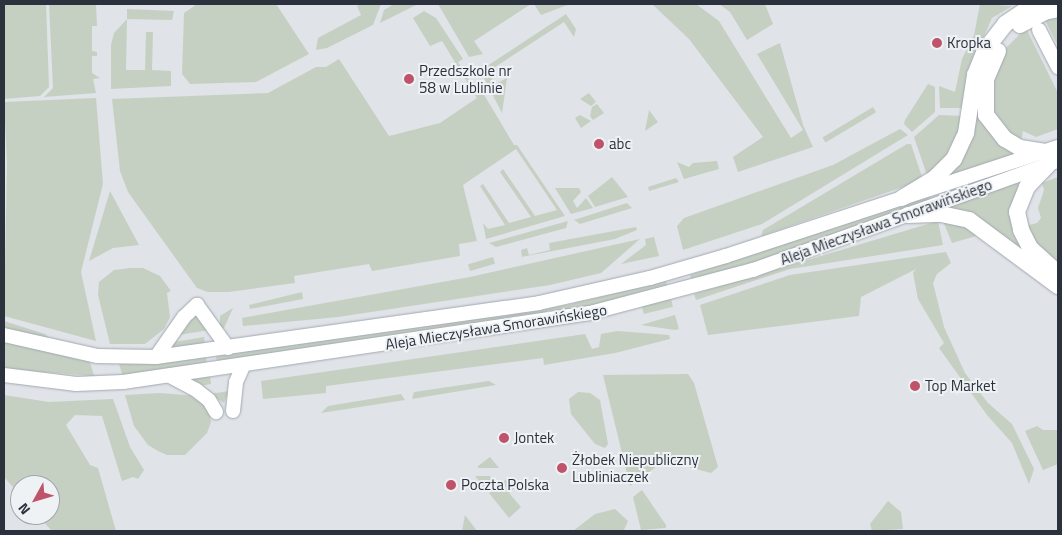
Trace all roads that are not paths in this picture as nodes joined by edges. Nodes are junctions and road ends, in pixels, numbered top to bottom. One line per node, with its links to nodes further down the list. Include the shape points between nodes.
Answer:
1 (1035, 4): 6 (main road, via 1005,24 985,50 975,76 966,133 954,159 934,179)
2 (1058, 9): 5 (main road, via 1030,19 1006,39 991,62 984,92 986,115 1000,135 1020,148)
3 (1039, 30): 4 (main road)
4 (1058, 67)
5 (1052, 156): 6 (main road, Aleja Mieczysława Smorawińskiego); 7 (main road, Aleja Mieczysława Smorawińskiego); 8 (main road, via 1027,187 1017,212 1030,248)
6 (902, 198): 11 (main road, Aleja Mieczysława Smorawińskiego, via 726,256 603,290 539,303)
7 (908, 215): 9 (main road, via 941,214 969,220); 13 (main road, Aleja Mieczysława Smorawińskiego, via 723,279 609,309 544,322)
8 (1058, 273)
9 (1058, 286)
10 (4, 335): 12 (main road, Aleja Mieczysława Smorawińskiego, via 65,351)
11 (228, 348): 12 (main road, Aleja Mieczysława Smorawińskiego); 12 (main road, via 197,305 184,316)
12 (151, 358)
13 (243, 366): 15 (main road, Aleja Mieczysława Smorawińskiego); 16 (main road, via 236,382)
14 (4, 375): 15 (main road, Aleja Mieczysława Smorawińskiego, via 76,384)
15 (170, 376): 17 (main road, via 209,400)
16 (233, 410)
17 (216, 412)

